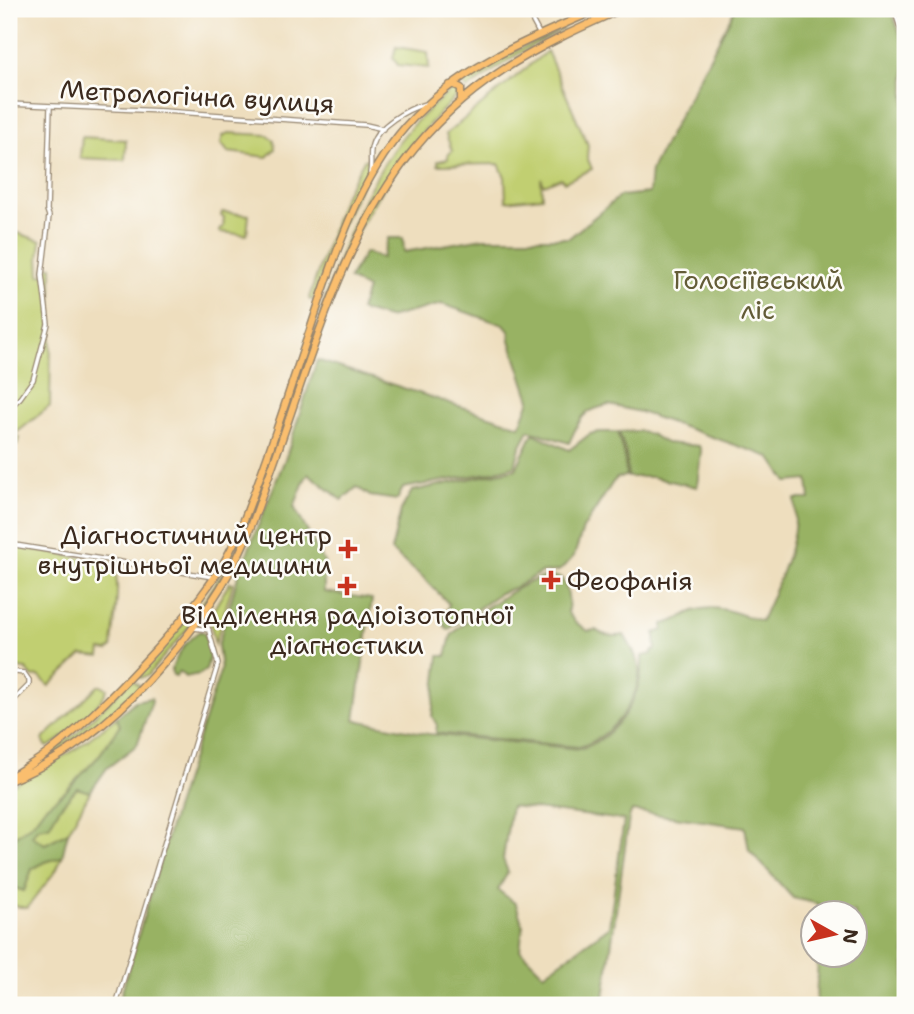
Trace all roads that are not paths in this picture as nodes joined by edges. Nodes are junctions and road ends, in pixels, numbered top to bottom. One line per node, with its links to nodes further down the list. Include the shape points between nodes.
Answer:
1 (526, 9): 5 (street)
2 (599, 9): 5 (highway)
3 (622, 9): 8 (highway, via 523,55)
4 (892, 9): 6 (street)
5 (540, 35): 7 (highway)
6 (905, 41)
7 (450, 85): 8 (highway, via 461,88); 9 (highway)
8 (460, 101): 17 (highway, via 404,162 347,261 247,537)
9 (430, 102): 12 (street); 13 (highway, via 396,139)
10 (9, 104): 11 (street, Метрологічна вулиця)
11 (50, 106): 12 (street, Метрологічна вулиця); 14 (street, via 49,216 42,275 48,324 33,380)
12 (383, 129): 13 (street, via 372,144)
13 (368, 184): 16 (highway, via 344,233 239,533)
14 (9, 408)
15 (9, 544): 16 (street)
16 (215, 578): 21 (highway)
17 (207, 606): 18 (highway); 19 (street)
18 (191, 630): 19 (street); 22 (highway)
19 (209, 630): 25 (street, via 218,664)
20 (9, 671): 23 (street, via 24,673 29,680)
21 (134, 672): 22 (highway, via 138,681); 24 (highway, via 65,740)
22 (148, 681): 24 (highway, via 88,734 42,765)
23 (9, 705)
24 (9, 779)
25 (116, 1005)

